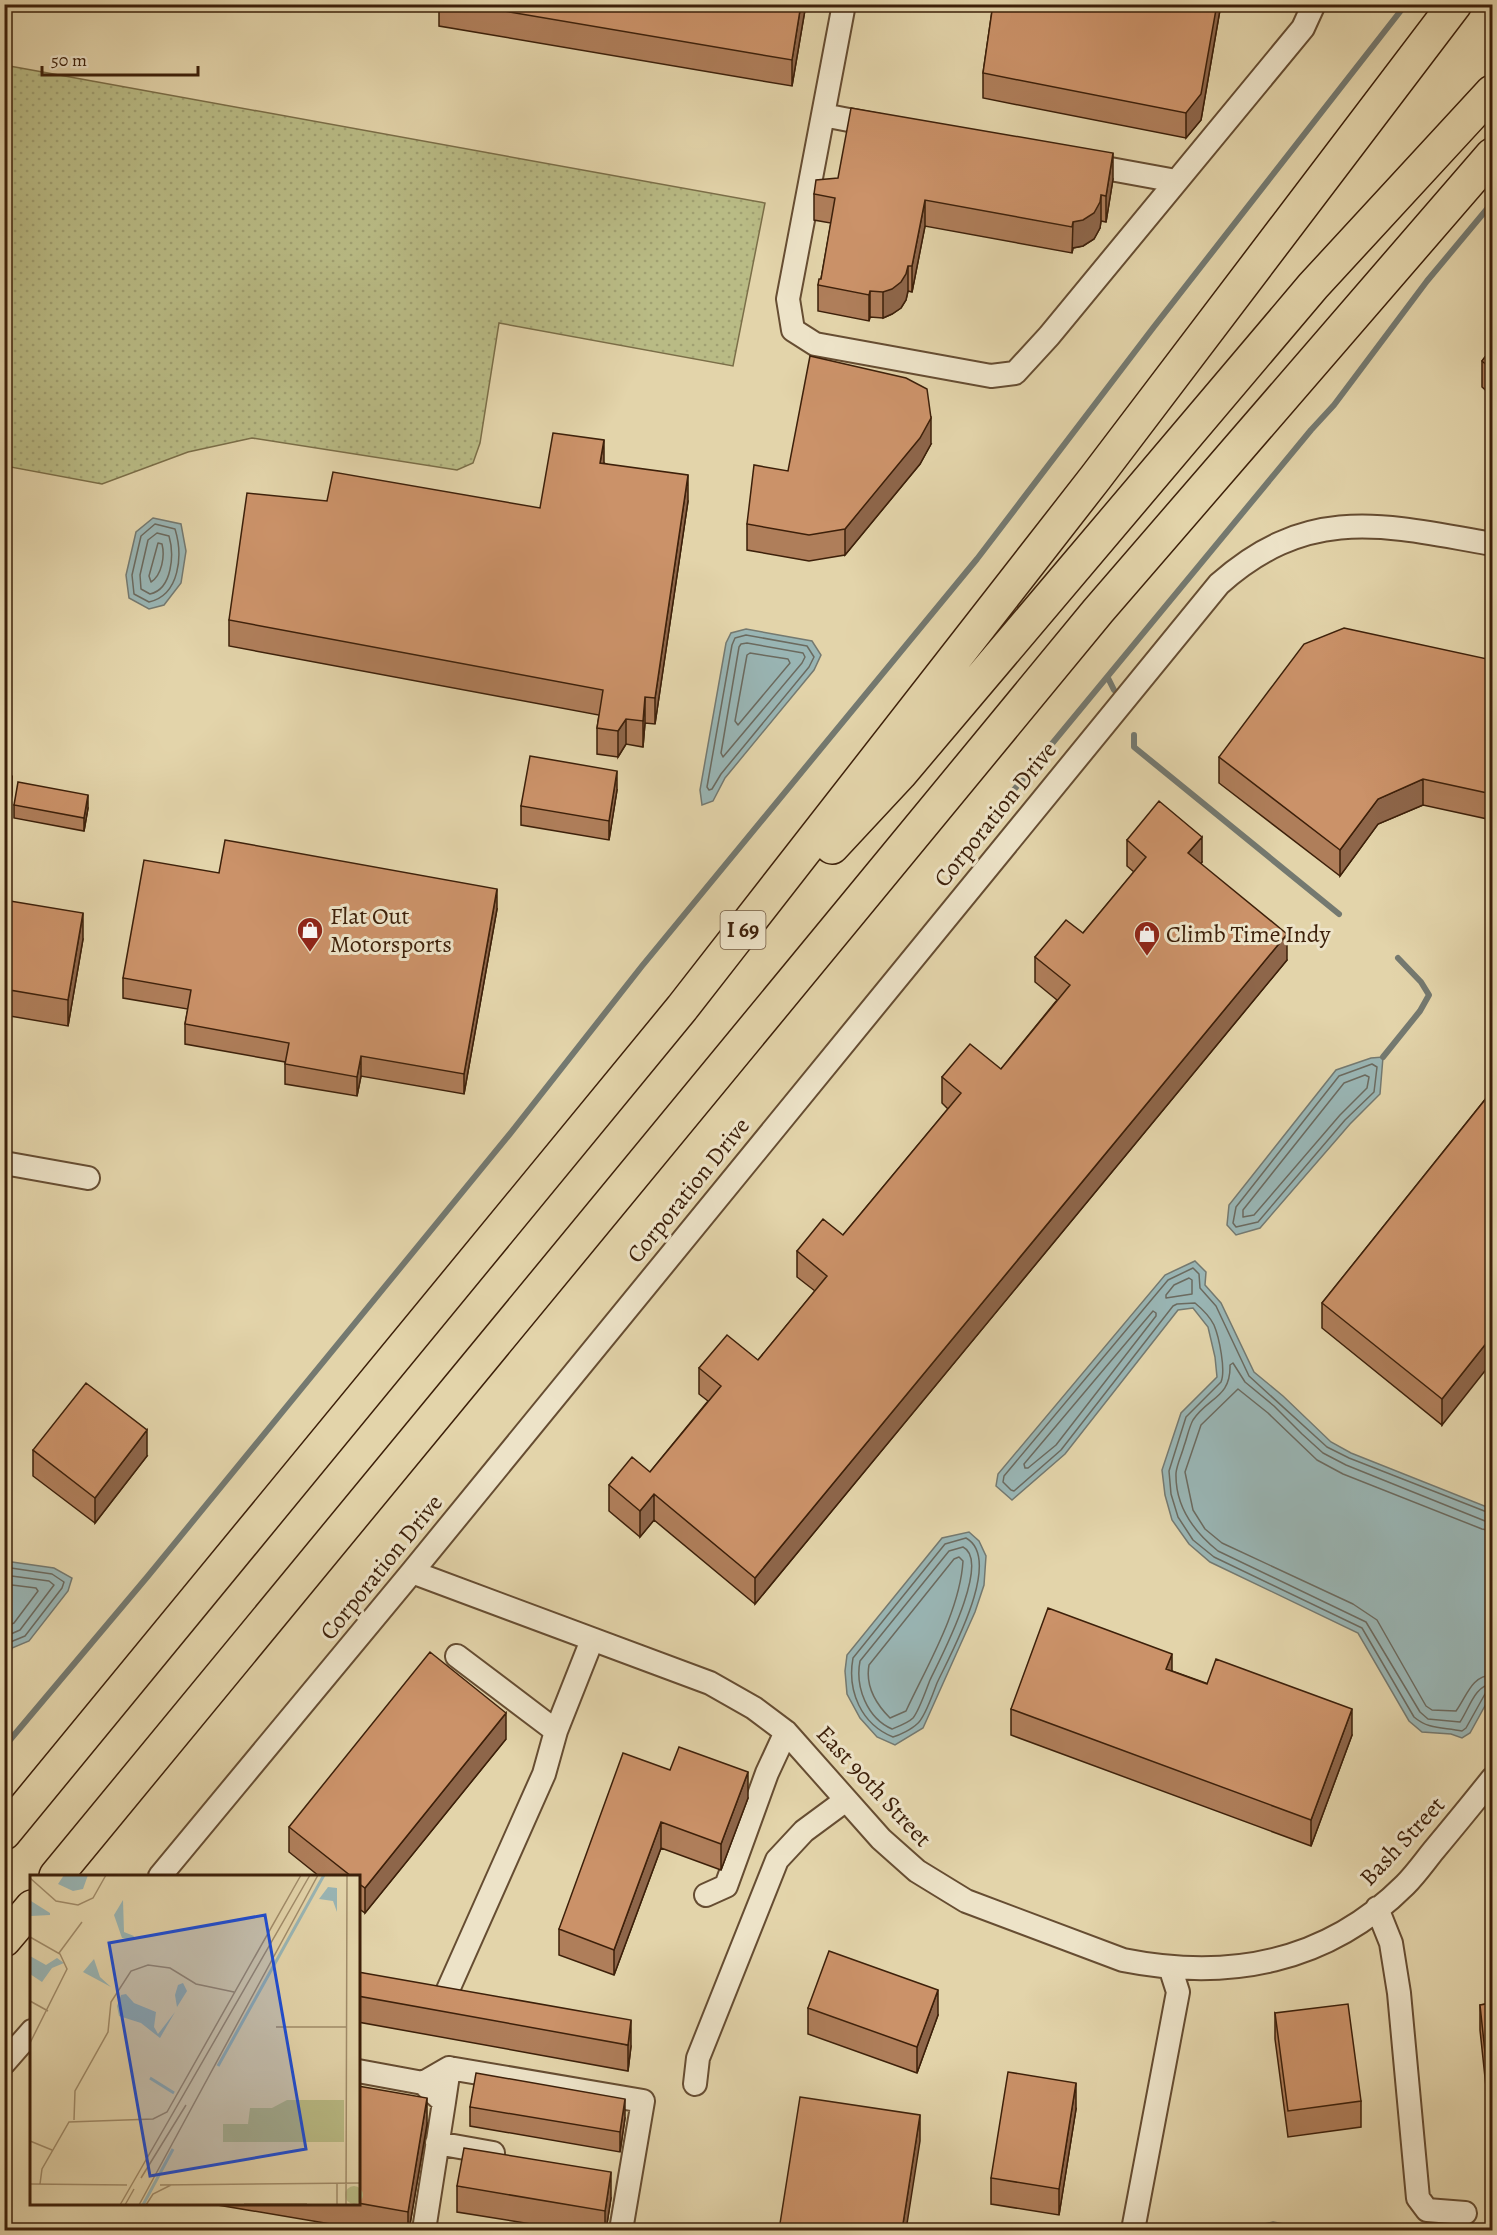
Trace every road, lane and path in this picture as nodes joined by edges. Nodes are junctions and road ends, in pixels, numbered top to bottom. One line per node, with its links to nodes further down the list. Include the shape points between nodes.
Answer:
1 (844, 4): 5 (street)
2 (1314, 4): 9 (street, via 1303,28)
3 (1455, 4): 11 (highway, I 69, via 1096,477)
4 (1492, 92): 11 (highway, via 1313,286 900,774)
5 (823, 115): 6 (street); 9 (street, via 788,298 793,330 815,344 991,376 1015,373)
6 (905, 131)
7 (1492, 155): 22 (highway, via 1098,610)
8 (1058, 159): 9 (street)
9 (1176, 181)
10 (1492, 544): 14 (street, Corporation Drive, via 1399,528 1351,525 1314,530 1286,540 1234,571 1205,599)
11 (682, 1008): 21 (highway, I 69)
12 (4, 1163): 13 (street)
13 (88, 1178)
14 (412, 1572): 15 (street, East 90th Street); 23 (street, Corporation Drive)
15 (592, 1640): 17 (street); 18 (street, East 90th Street, via 710,1683)
16 (457, 1656): 17 (street)
17 (556, 1731): 30 (street, via 544,1774)
18 (786, 1732): 20 (street, East 90th Street); 24 (street, via 726,1886)
19 (1492, 1779): 25 (street, Bash Street, via 1407,1884)
20 (846, 1800): 29 (street, East 90th Street, via 894,1853 966,1901 1123,1960); 36 (street, via 804,1831 777,1860 698,2058)
21 (4, 1833)
22 (58, 1875)
23 (161, 1875)
24 (706, 1896)
25 (1377, 1908): 28 (street, Bash Street, via 1346,1931); 42 (street, via 1391,1943 1399,1994 1418,2198 1427,2210)
26 (30, 1909): 27 (highway)
27 (4, 1940)
28 (1311, 1948): 29 (street, East 90th Street, via 1227,1969)
29 (1170, 1967): 45 (street, via 1178,1992)
30 (447, 1992)
31 (30, 2033): 32 (street)
32 (4, 2063)
33 (449, 2068): 35 (street); 37 (street); 41 (street, via 643,2101)
34 (360, 2071): 35 (street)
35 (423, 2083): 37 (street)
36 (695, 2084)
37 (444, 2102): 38 (street)
38 (437, 2143): 39 (street); 43 (street)
39 (517, 2158)
40 (608, 2175): 41 (street)
41 (630, 2179): 44 (street)
42 (1465, 2213)
43 (424, 2230)
44 (621, 2230)
45 (1133, 2230)

